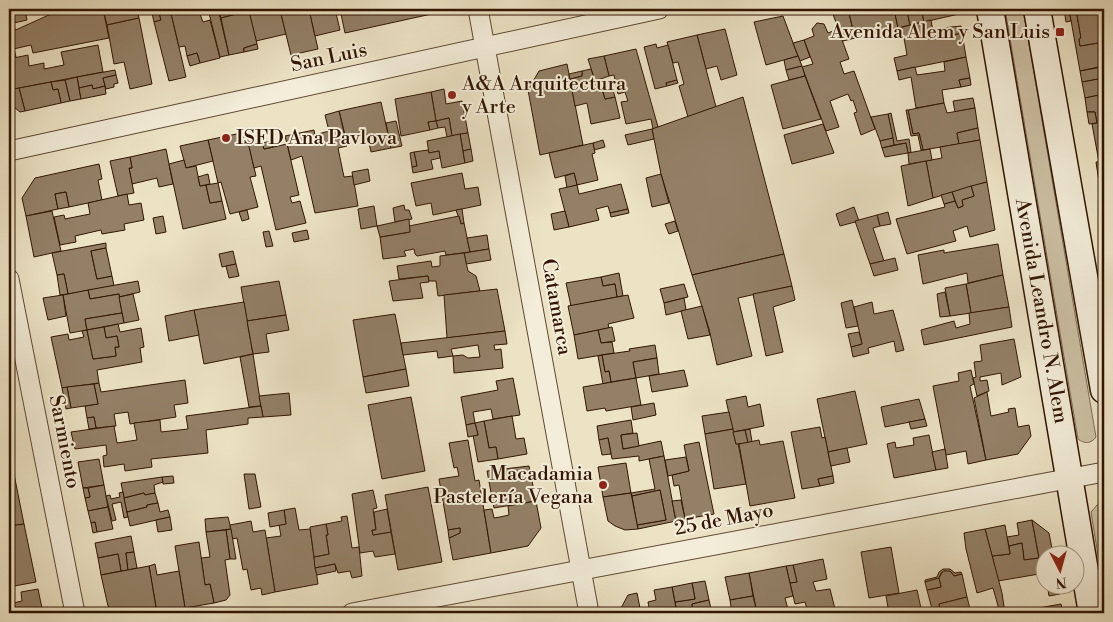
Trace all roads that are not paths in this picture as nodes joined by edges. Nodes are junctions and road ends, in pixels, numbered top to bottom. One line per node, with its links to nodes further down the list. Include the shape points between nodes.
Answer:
1 (478, 9): 5 (street, Catamarca)
2 (658, 9): 5 (street, San Luis)
3 (990, 9): 10 (street, Avenida Leandro N. Alem)
4 (1038, 9): 8 (street)
5 (485, 47): 6 (street, San Luis); 11 (street, Catamarca)
6 (9, 151)
7 (9, 279): 12 (street, Sarmiento)
8 (1104, 390)
9 (1104, 472): 10 (street, 25 de Mayo)
10 (1070, 478): 11 (street, 25 de Mayo); 15 (street, Avenida Leandro N. Alem)
11 (581, 570): 13 (street, 25 de Mayo); 14 (street, Catamarca)
12 (75, 613)
13 (352, 613)
14 (589, 613)
15 (1092, 613)

